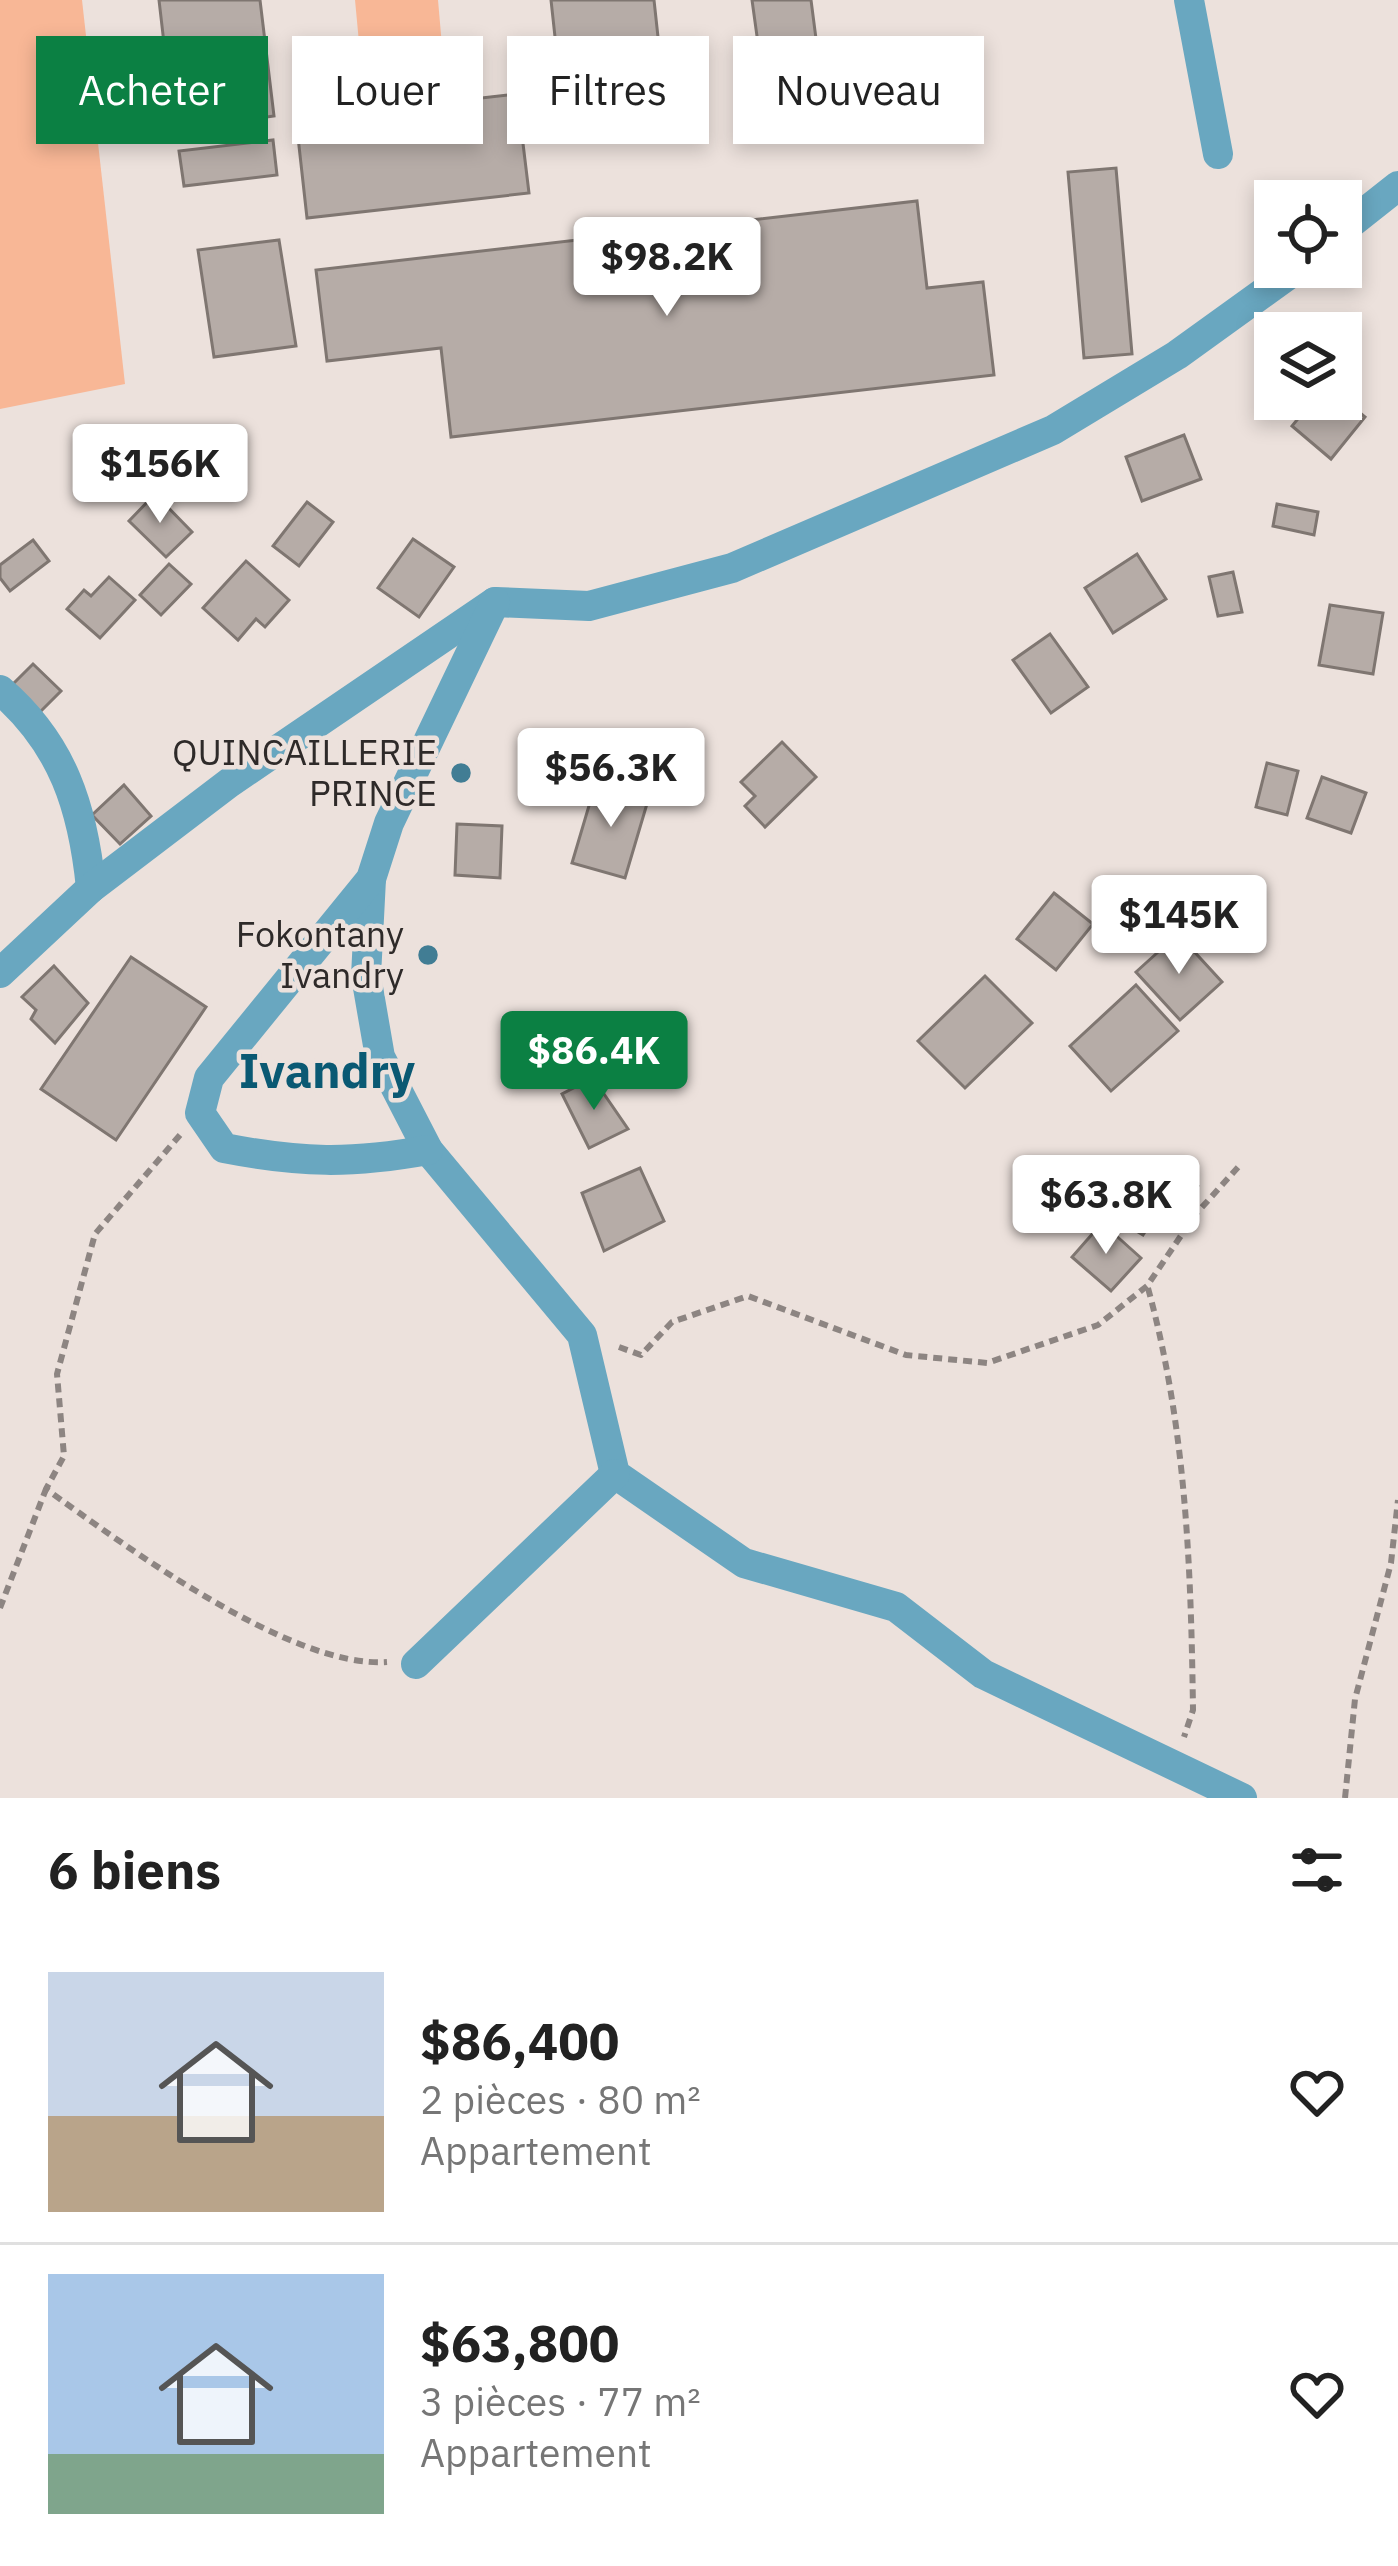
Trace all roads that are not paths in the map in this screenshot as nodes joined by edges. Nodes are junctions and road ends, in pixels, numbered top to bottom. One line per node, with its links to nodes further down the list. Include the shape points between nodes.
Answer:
1 (1189, 0): 2 (street)
2 (1218, 154)
3 (1398, 186): 4 (street)
4 (1362, 214)
5 (1270, 288): 6 (street, via 1053,430 732,568 589,606)
6 (495, 602): 8 (street, via 388,823); 9 (street)
7 (0, 690): 9 (street, via 26,712 71,779)
8 (371, 879): 11 (street, via 366,976 380,1058); 11 (street, via 208,1078 200,1113 224,1148 299,1162)
9 (91, 888): 10 (street)
10 (0, 973)
11 (428, 1150): 12 (street, via 582,1334)
12 (615, 1474): 13 (street); 14 (street, via 744,1563 896,1607 983,1673)
13 (419, 1662)
14 (1242, 1798)

